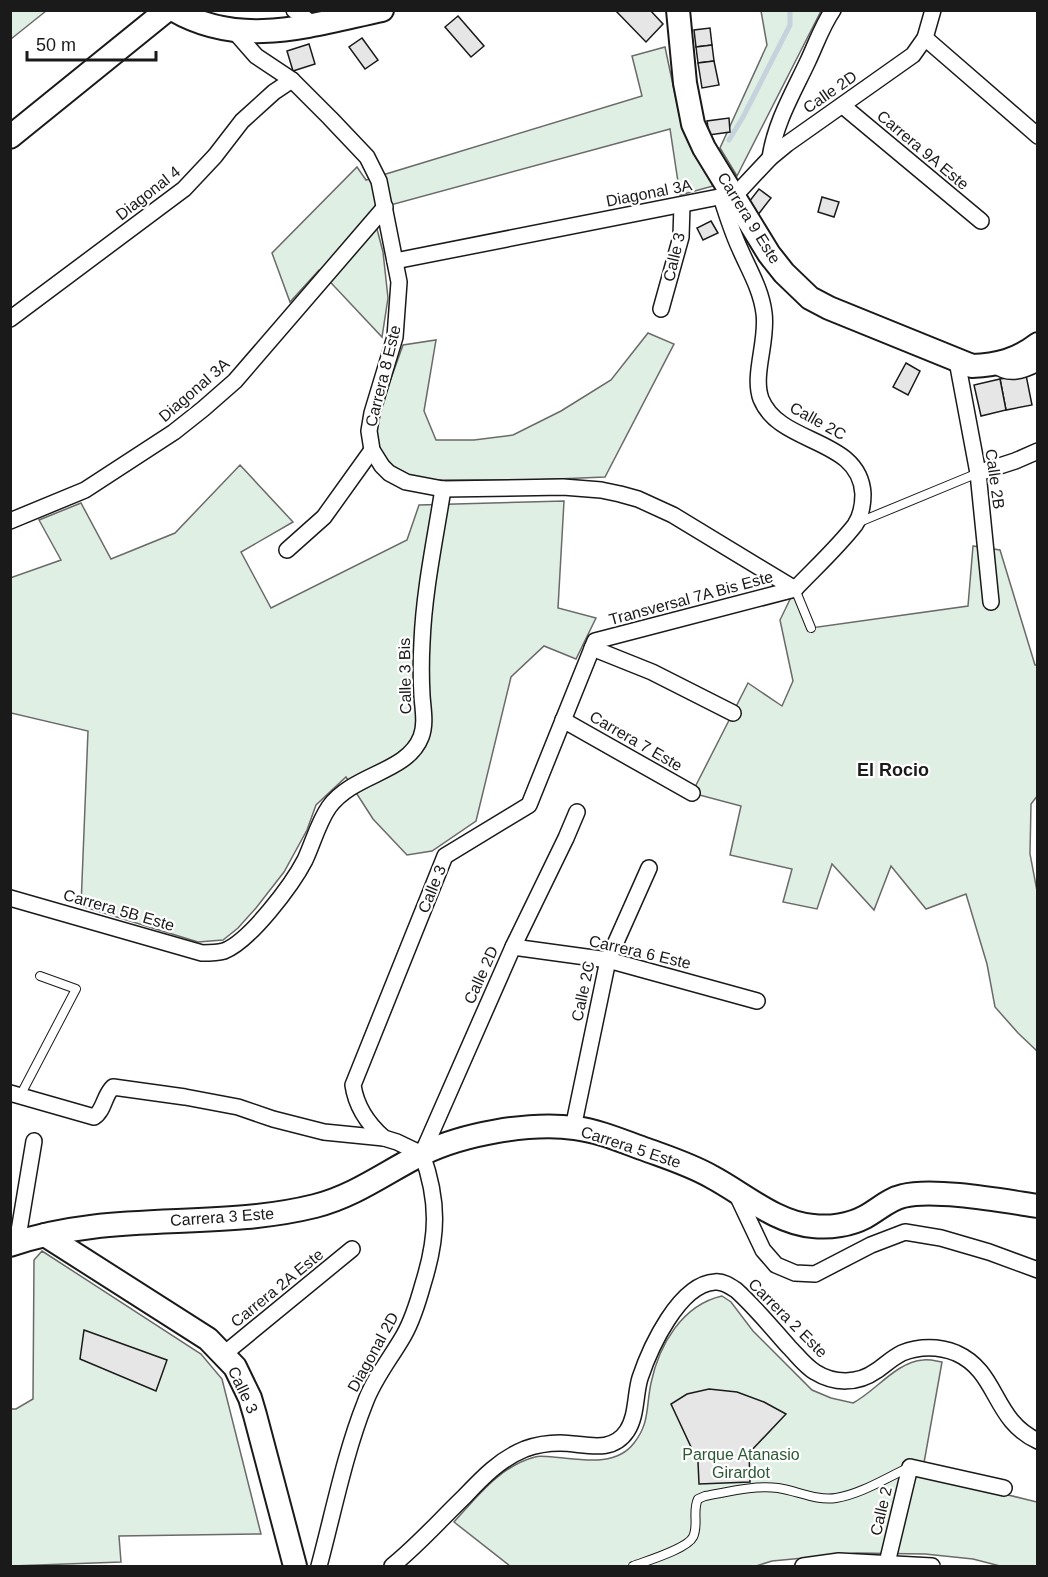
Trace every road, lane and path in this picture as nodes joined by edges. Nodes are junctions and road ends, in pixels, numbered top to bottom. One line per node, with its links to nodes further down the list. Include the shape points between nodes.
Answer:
1 (167, 10): 14 (street)
2 (174, 10): 9 (street, via 201,23)
3 (294, 10): 8 (street)
4 (382, 10): 8 (street)
5 (678, 10): 16 (street, Carrera 9 Este, via 686,94 693,124)
6 (833, 10): 15 (street, via 780,118)
7 (933, 10): 10 (street, Calle 2D)
8 (321, 20): 9 (street, via 279,31)
9 (236, 32): 11 (street, Carrera 8 Este, via 256,56)
10 (925, 38): 12 (street, Calle 2D, via 913,55); 13 (street)
11 (292, 80): 18 (street, Carrera 8 Este, via 367,158 379,181); 22 (street, Diagonal 4, via 242,122 184,189)
12 (843, 106): 15 (street, Calle 2D); 19 (street, Carrera 9A Este)
13 (1038, 136)
14 (10, 137)
15 (770, 158): 16 (street, Calle 2D, via 740,190)
16 (727, 195): 17 (street, Diagonal 3A); 24 (street, Carrera 9 Este, via 784,273 810,298); 32 (street, Calle 2C, via 740,250 763,304 765,341 758,384 762,400 777,420 842,455 854,467 862,491 862,508)
17 (682, 205): 20 (street, Diagonal 3A); 21 (street, Calle 3, via 681,237)
18 (385, 207): 20 (street, Carrera 8 Este); 31 (street, Diagonal 3A, via 235,381 203,409 85,490)
19 (981, 221)
20 (395, 261): 27 (street, Carrera 8 Este, via 398,318 370,422)
21 (661, 309)
22 (10, 319)
23 (1038, 344): 26 (street, via 1023,355)
24 (957, 361): 26 (street, Carrera 9 Este, via 972,366); 29 (street, Calle 2B)
25 (1038, 363): 26 (street, via 1016,372)
26 (994, 365)
27 (372, 450): 30 (street, Carrera 8 Este, via 382,466 397,478); 33 (street, via 324,518)
28 (1038, 451): 29 (street)
29 (978, 473): 32 (lane); 35 (street, Calle 2B)
30 (443, 489): 34 (street, Carrera 8 Este, via 563,487 601,489 638,499 673,515); 45 (street, Calle 3 Bis, via 424,614 421,737 406,758 338,797 324,815 305,860 274,907 238,942)
31 (10, 521)
32 (855, 524): 34 (street, Calle 2C)
33 (287, 550)
34 (795, 589): 36 (lane); 37 (street, Transversal 7A Bis Este)
35 (991, 602)
36 (811, 628)
37 (594, 645): 38 (street); 39 (street, Calle 3)
38 (733, 713)
39 (563, 720): 40 (street, Carrera 7 Este); 51 (street, Calle 3, via 529,806 445,856 353,1085 357,1103)
40 (692, 793)
41 (577, 812): 44 (street, Calle 2D)
42 (649, 868): 46 (street, Calle 2C)
43 (10, 898): 45 (street, Carrera 5B Este, via 194,951)
44 (513, 947): 46 (street, Carrera 6 Este); 53 (street, Calle 2D)
45 (217, 952)
46 (608, 960): 48 (street, Carrera 6 Este); 50 (street, Calle 2C)
47 (40, 976): 49 (lane, via 76,988)
48 (757, 1000)
49 (15, 1095): 51 (street, via 94,1117 113,1087 238,1107 324,1132)
50 (573, 1128): 53 (street, Carrera 5 Este, via 524,1128 482,1134); 54 (street, Carrera 5 Este, via 689,1166)
51 (384, 1138): 53 (street)
52 (34, 1142): 57 (street)
53 (422, 1154): 56 (street, Carrera 3 Este, via 357,1191 294,1211 243,1218 128,1223); 66 (street, Diagonal 2D, via 433,1189 435,1215 429,1266 411,1323 374,1383 359,1417)
54 (735, 1190): 55 (street, Carrera 5 Este, via 782,1219 823,1227 864,1218 902,1196 916,1194); 59 (street, via 763,1250 776,1265 795,1274 815,1274 905,1232 941,1238)
55 (1038, 1206)
56 (45, 1235): 57 (street, Carrera 3 Este); 60 (street, Calle 3, via 208,1339)
57 (14, 1244)
58 (352, 1249): 60 (street, Carrera 2A Este)
59 (1038, 1270)
60 (224, 1354): 65 (street, Calle 3, via 250,1398)
61 (1038, 1441): 67 (street, Carrera 2 Este, via 1012,1424 981,1372 956,1353 935,1348 913,1350 867,1376 849,1381 831,1379 807,1366 736,1290 717,1281 694,1290 665,1324 646,1360 632,1420 624,1436 603,1446 549,1444 512,1455 490,1470)
62 (910, 1467): 63 (street); 64 (street, Calle 2); 68 (lane, via 837,1498 821,1499 764,1487 705,1496 695,1506 693,1537 686,1545)
63 (1004, 1488)
64 (887, 1563): 69 (street, via 839,1561); 70 (street)
65 (295, 1566)
66 (319, 1566)
67 (392, 1566)
68 (633, 1566)
69 (803, 1566)
70 (932, 1566)

